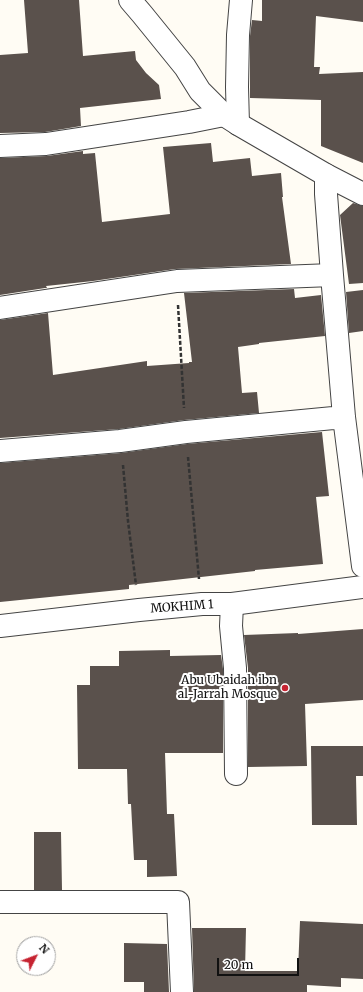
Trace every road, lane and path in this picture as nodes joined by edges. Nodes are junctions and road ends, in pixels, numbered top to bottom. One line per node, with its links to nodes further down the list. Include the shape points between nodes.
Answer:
1 (130, 0): 3 (street, via 185,67 200,91)
2 (241, 0): 3 (street, via 237,87)
3 (231, 119): 4 (street, via 189,122 46,144); 5 (street)
4 (0, 146)
5 (326, 174): 6 (street); 7 (street)
6 (363, 194)
7 (332, 275): 8 (street, via 177,281); 9 (street)
8 (0, 308)
9 (344, 417): 10 (street); 12 (street)
10 (120, 441): 11 (street); 15 (path)
11 (0, 451)
12 (363, 566)
13 (363, 587): 14 (street, MOKHIM 1)
14 (232, 604): 15 (street, MOKHIM 1); 17 (street)
15 (139, 610): 16 (street, MOKHIM 1)
16 (0, 626)
17 (236, 774)
18 (0, 902): 19 (street, via 178,902)
19 (182, 992)

